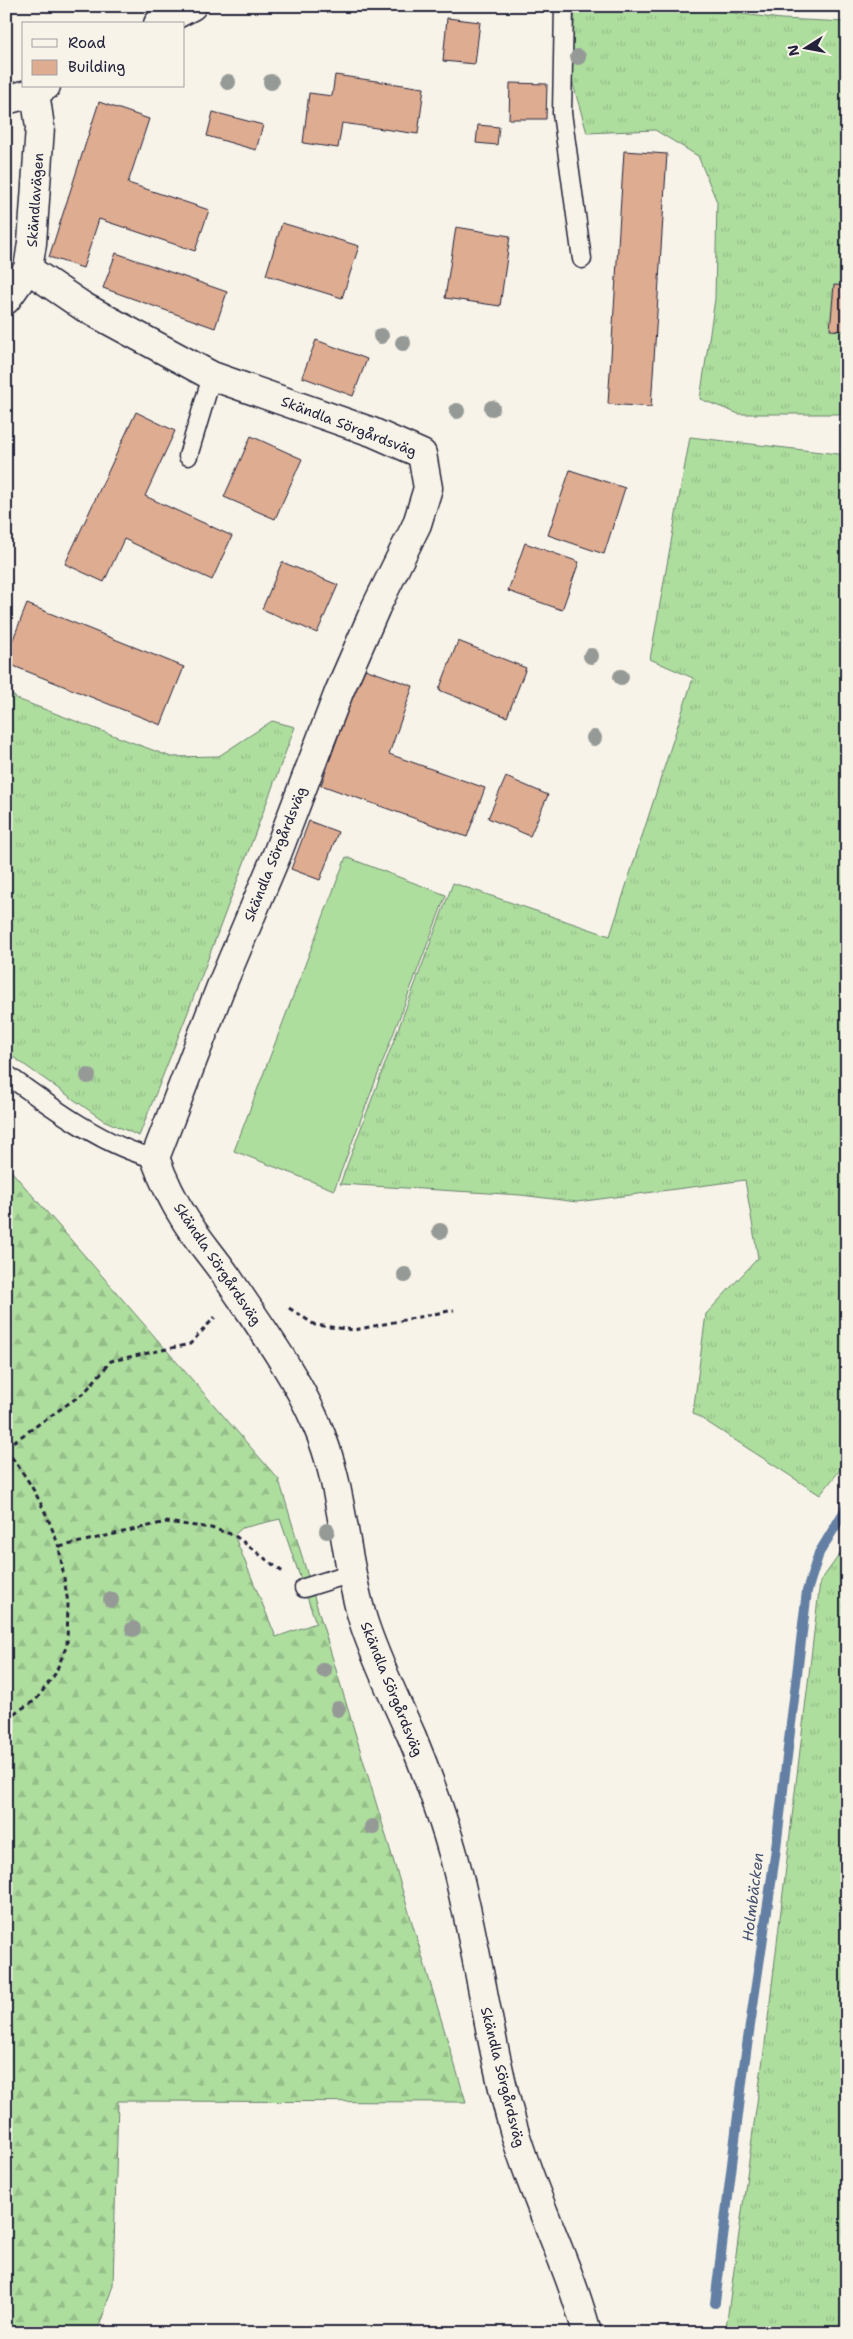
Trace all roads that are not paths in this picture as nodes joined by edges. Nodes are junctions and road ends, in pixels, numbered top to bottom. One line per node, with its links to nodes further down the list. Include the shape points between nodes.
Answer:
1 (192, 6): 3 (street)
2 (564, 6): 6 (lane, via 562,113)
3 (162, 22)
4 (40, 89): 5 (street); 7 (street, Skändlavägen, via 40,127)
5 (6, 100)
6 (582, 258)
7 (28, 269): 8 (street, Skändlavägen); 9 (street, Skändla Sörgårdsväg, via 84,306)
8 (6, 300)
9 (212, 376): 10 (lane); 12 (street, Skändla Sörgårdsväg, via 372,432 422,454 428,488 417,524 339,692)
10 (188, 456)
11 (6, 1074): 12 (lane, via 53,1109 116,1144)
12 (156, 1158): 13 (street, Skändla Sörgårdsväg, via 163,1179 185,1219 288,1371 316,1423 336,1485)
13 (352, 1573): 14 (lane); 15 (street, Skändla Sörgårdsväg, via 378,1661 412,1739 453,1855 514,2129 536,2198)
14 (304, 1588)
15 (587, 2333)

